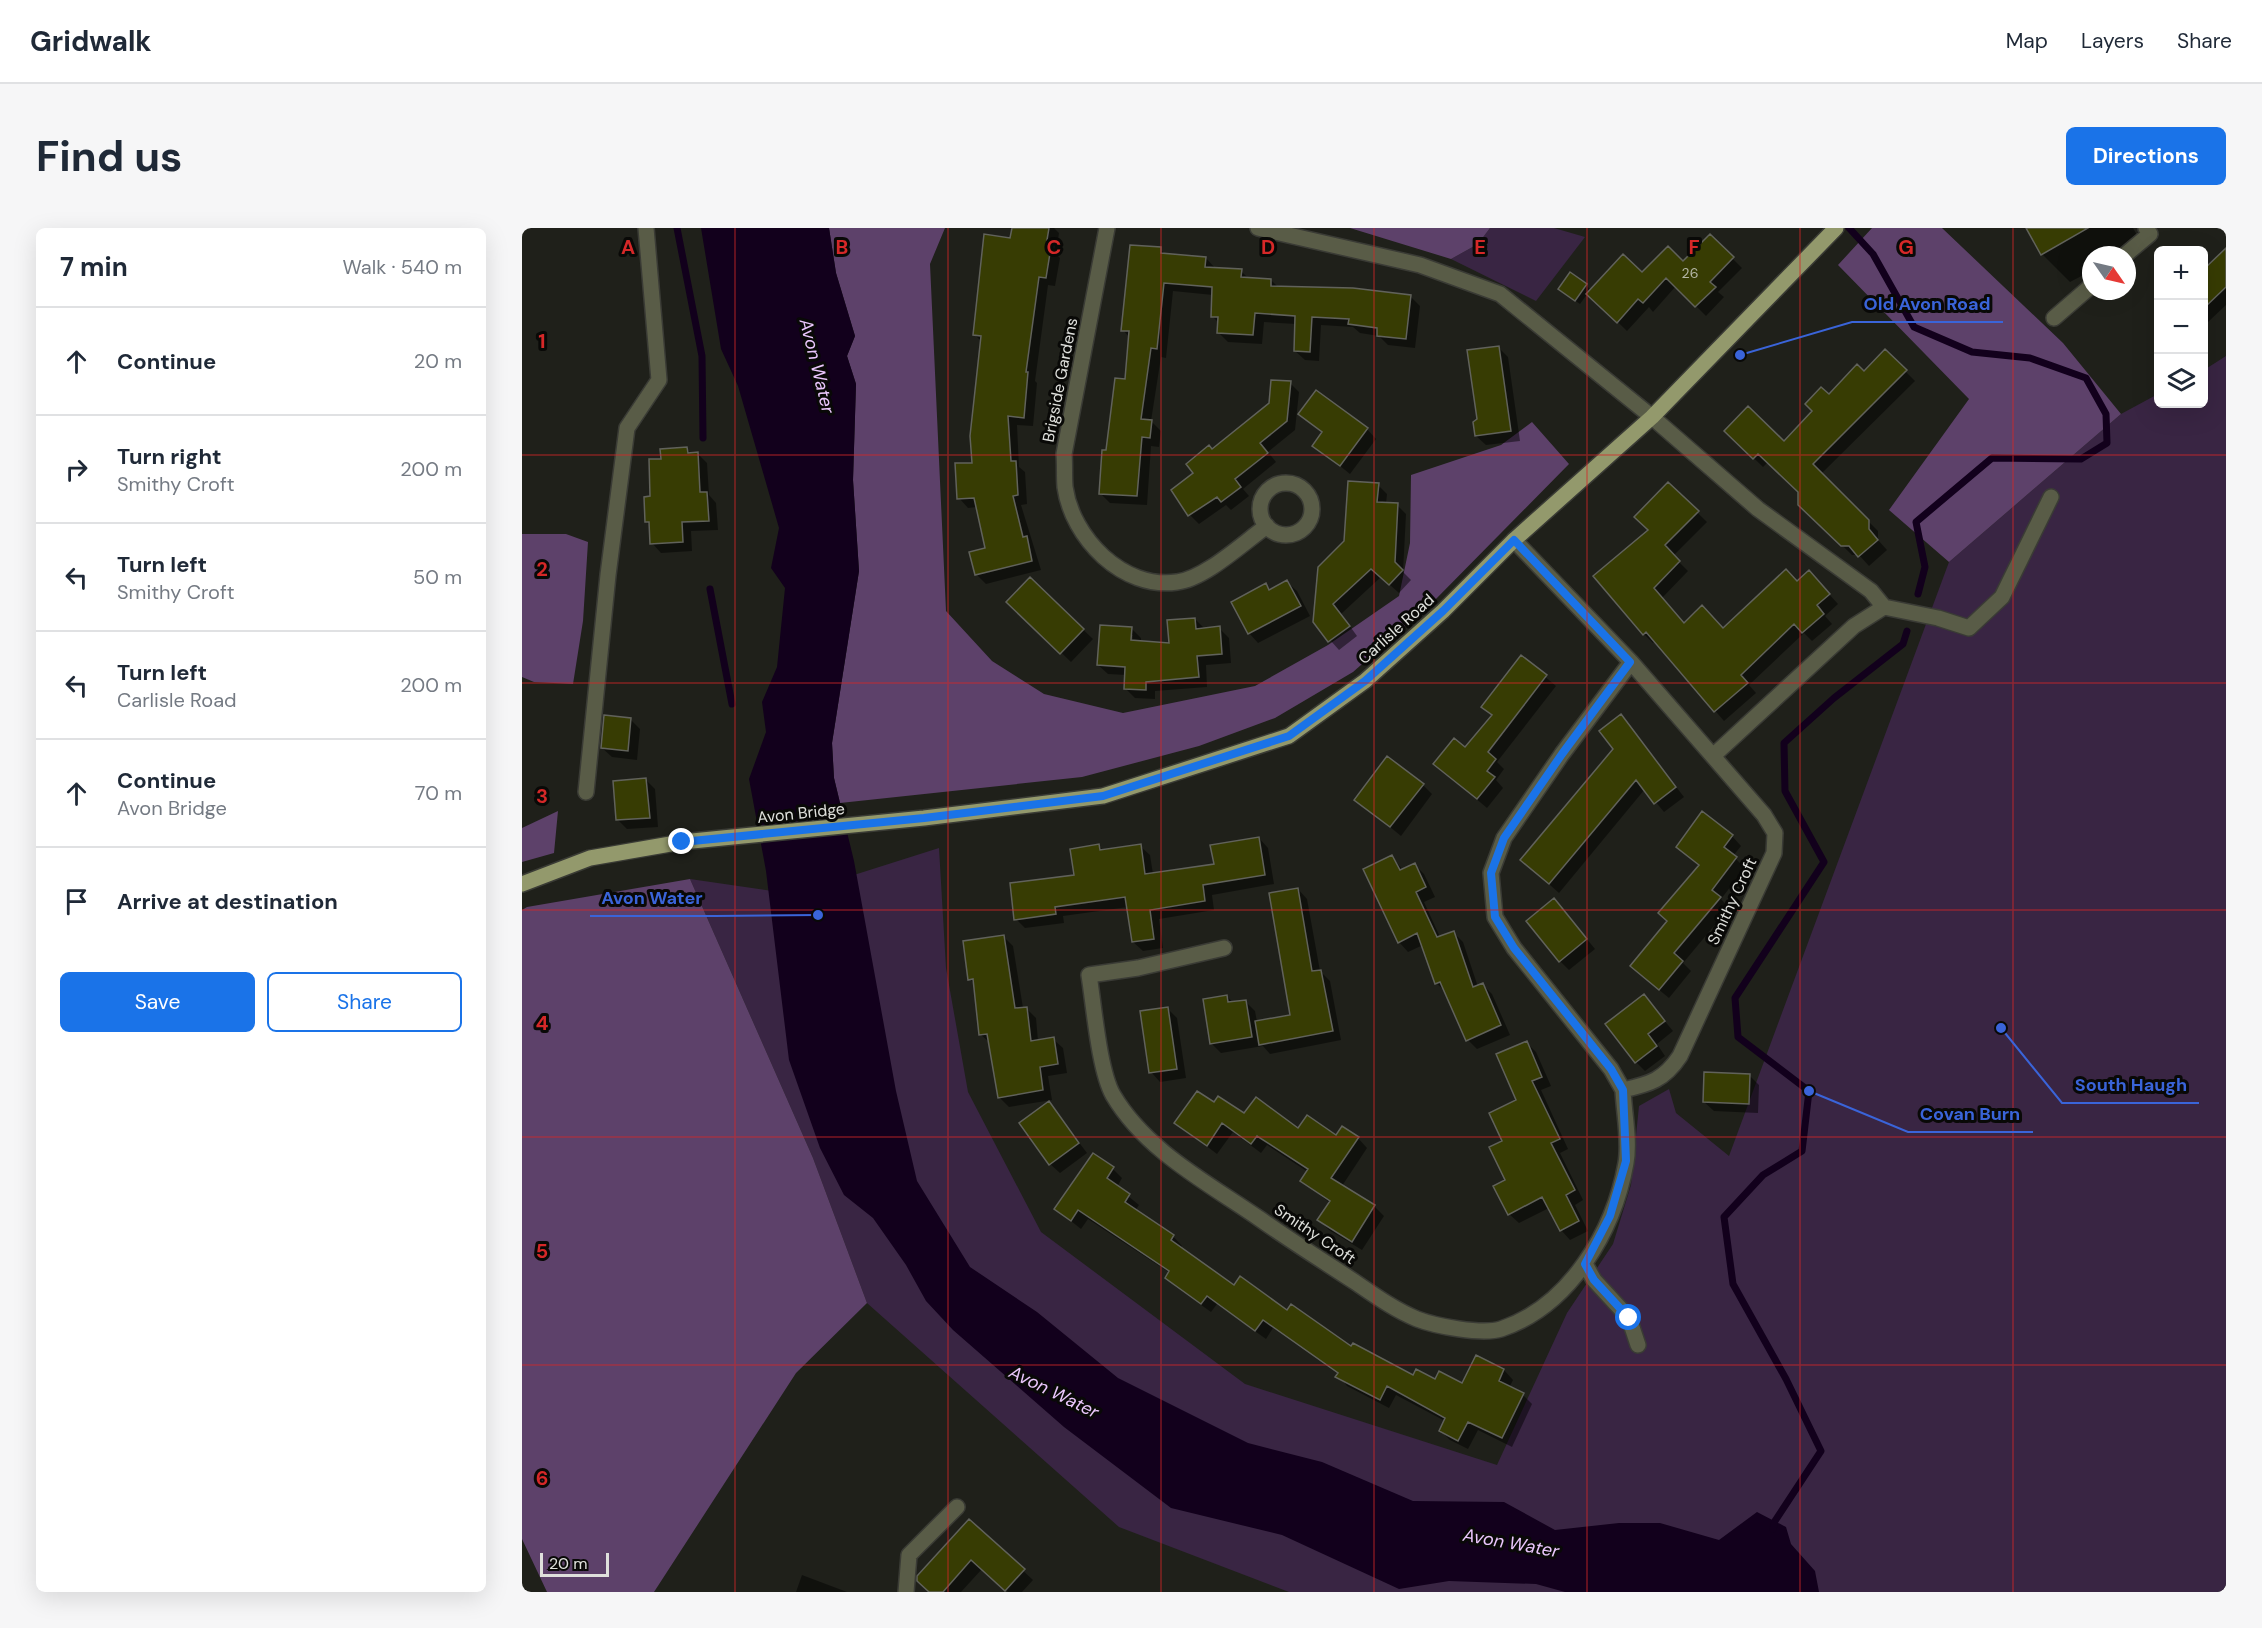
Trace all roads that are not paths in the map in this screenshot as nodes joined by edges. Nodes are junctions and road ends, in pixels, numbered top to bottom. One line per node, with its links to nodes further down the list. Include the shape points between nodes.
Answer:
1 (646, 228): 17 (street, via 659,380 627,428)
2 (1107, 228): 12 (street, Brigside Gardens, via 1064,454 1065,488 1071,508 1101,557 1122,572 1149,582 1178,582 1204,571)
3 (1258, 228): 6 (street)
4 (1836, 228): 10 (main road, Carlisle Road)
5 (2146, 228): 7 (street, via 2150,234)
6 (1290, 231): 10 (street, via 1420,265 1500,294)
7 (2136, 246)
8 (2082, 294): 9 (street)
9 (2054, 318)
10 (1652, 417): 13 (main road, Carlisle Road); 14 (street, via 1758,509 1871,591)
11 (2051, 497): 14 (street, via 2002,597 1970,628)
12 (1267, 526)
13 (1514, 540): 15 (street, Smithy Croft); 18 (main road, Carlisle Road, via 1365,681 1289,736 1103,796)
14 (1884, 607): 16 (street, via 1854,626)
15 (1630, 662): 16 (street, Smithy Croft); 21 (street, Smithy Croft, via 1504,838 1491,873 1495,917 1514,948 1611,1069)
16 (1714, 755): 21 (street, Smithy Croft, via 1764,815 1775,833 1774,853 1680,1056 1669,1072 1649,1084)
17 (586, 792)
18 (924, 818): 19 (main road, Avon Bridge, via 682,842 590,858)
19 (522, 884)
20 (1224, 948): 22 (street, Smithy Croft, via 1089,975 1112,1092 1133,1124 1161,1150 1317,1257 1417,1319 1459,1329 1500,1329 1550,1303)
21 (1623, 1090): 22 (street, Smithy Croft, via 1626,1161 1610,1216)
22 (1585, 1264): 23 (street, via 1594,1280 1629,1318)
23 (1638, 1345)
24 (957, 1507): 25 (street, via 909,1555)
25 (906, 1592)

